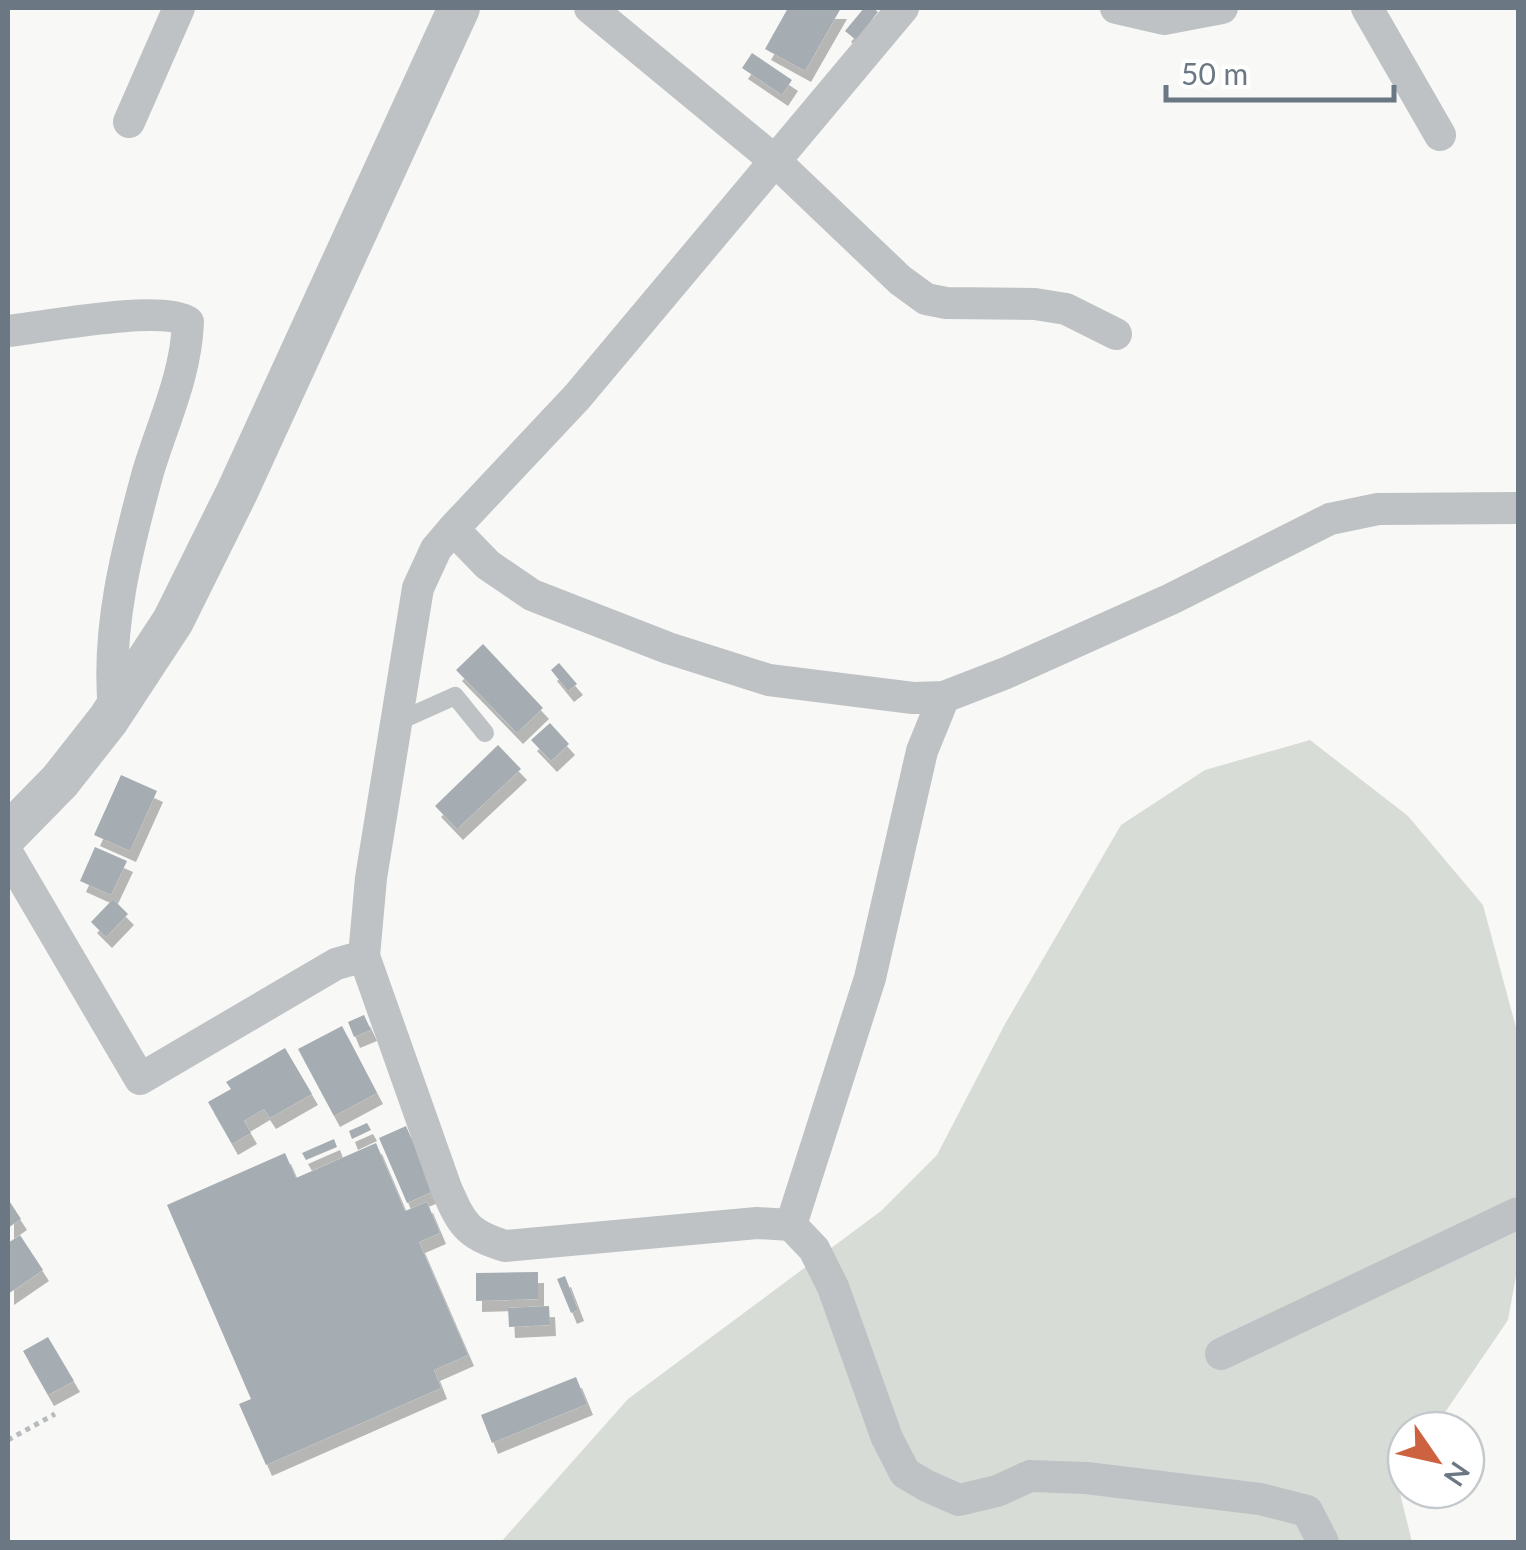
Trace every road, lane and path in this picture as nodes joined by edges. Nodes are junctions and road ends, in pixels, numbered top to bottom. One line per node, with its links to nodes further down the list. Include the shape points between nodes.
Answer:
1 (179, 8): 8 (street)
2 (459, 8): 16 (street, via 237,492 172,621)
3 (590, 8): 10 (street)
4 (903, 8): 10 (street)
5 (1116, 8): 6 (street, via 1164,20)
6 (1222, 8)
7 (1367, 8): 9 (street)
8 (129, 122)
9 (1440, 136)
10 (774, 160): 12 (street, via 926,299 1035,304 1066,310); 14 (street, via 577,397)
11 (8, 332): 16 (street, via 153,314 188,322 176,393 149,471 115,615)
12 (1116, 334)
13 (1518, 508): 15 (street, via 1378,509 1330,520 1172,598)
14 (453, 529): 15 (street, via 488,565 532,595 668,648 769,680); 17 (street, via 418,588)
15 (944, 696): 23 (street, via 922,751 870,978)
16 (114, 710): 19 (street)
17 (397, 722): 18 (lane, via 455,696); 21 (street)
18 (484, 734)
19 (8, 834)
20 (8, 854): 21 (street, via 140,1079 336,964)
21 (364, 956): 23 (street, via 446,1188 463,1226 482,1239 505,1246 757,1222)
22 (1518, 1213): 24 (street)
23 (791, 1226): 27 (street, via 814,1249 833,1287 905,1473 959,1500 1030,1476 1260,1500 1307,1511)
24 (1221, 1354)
25 (55, 1414): 26 (path)
26 (8, 1440)
27 (1323, 1542)

